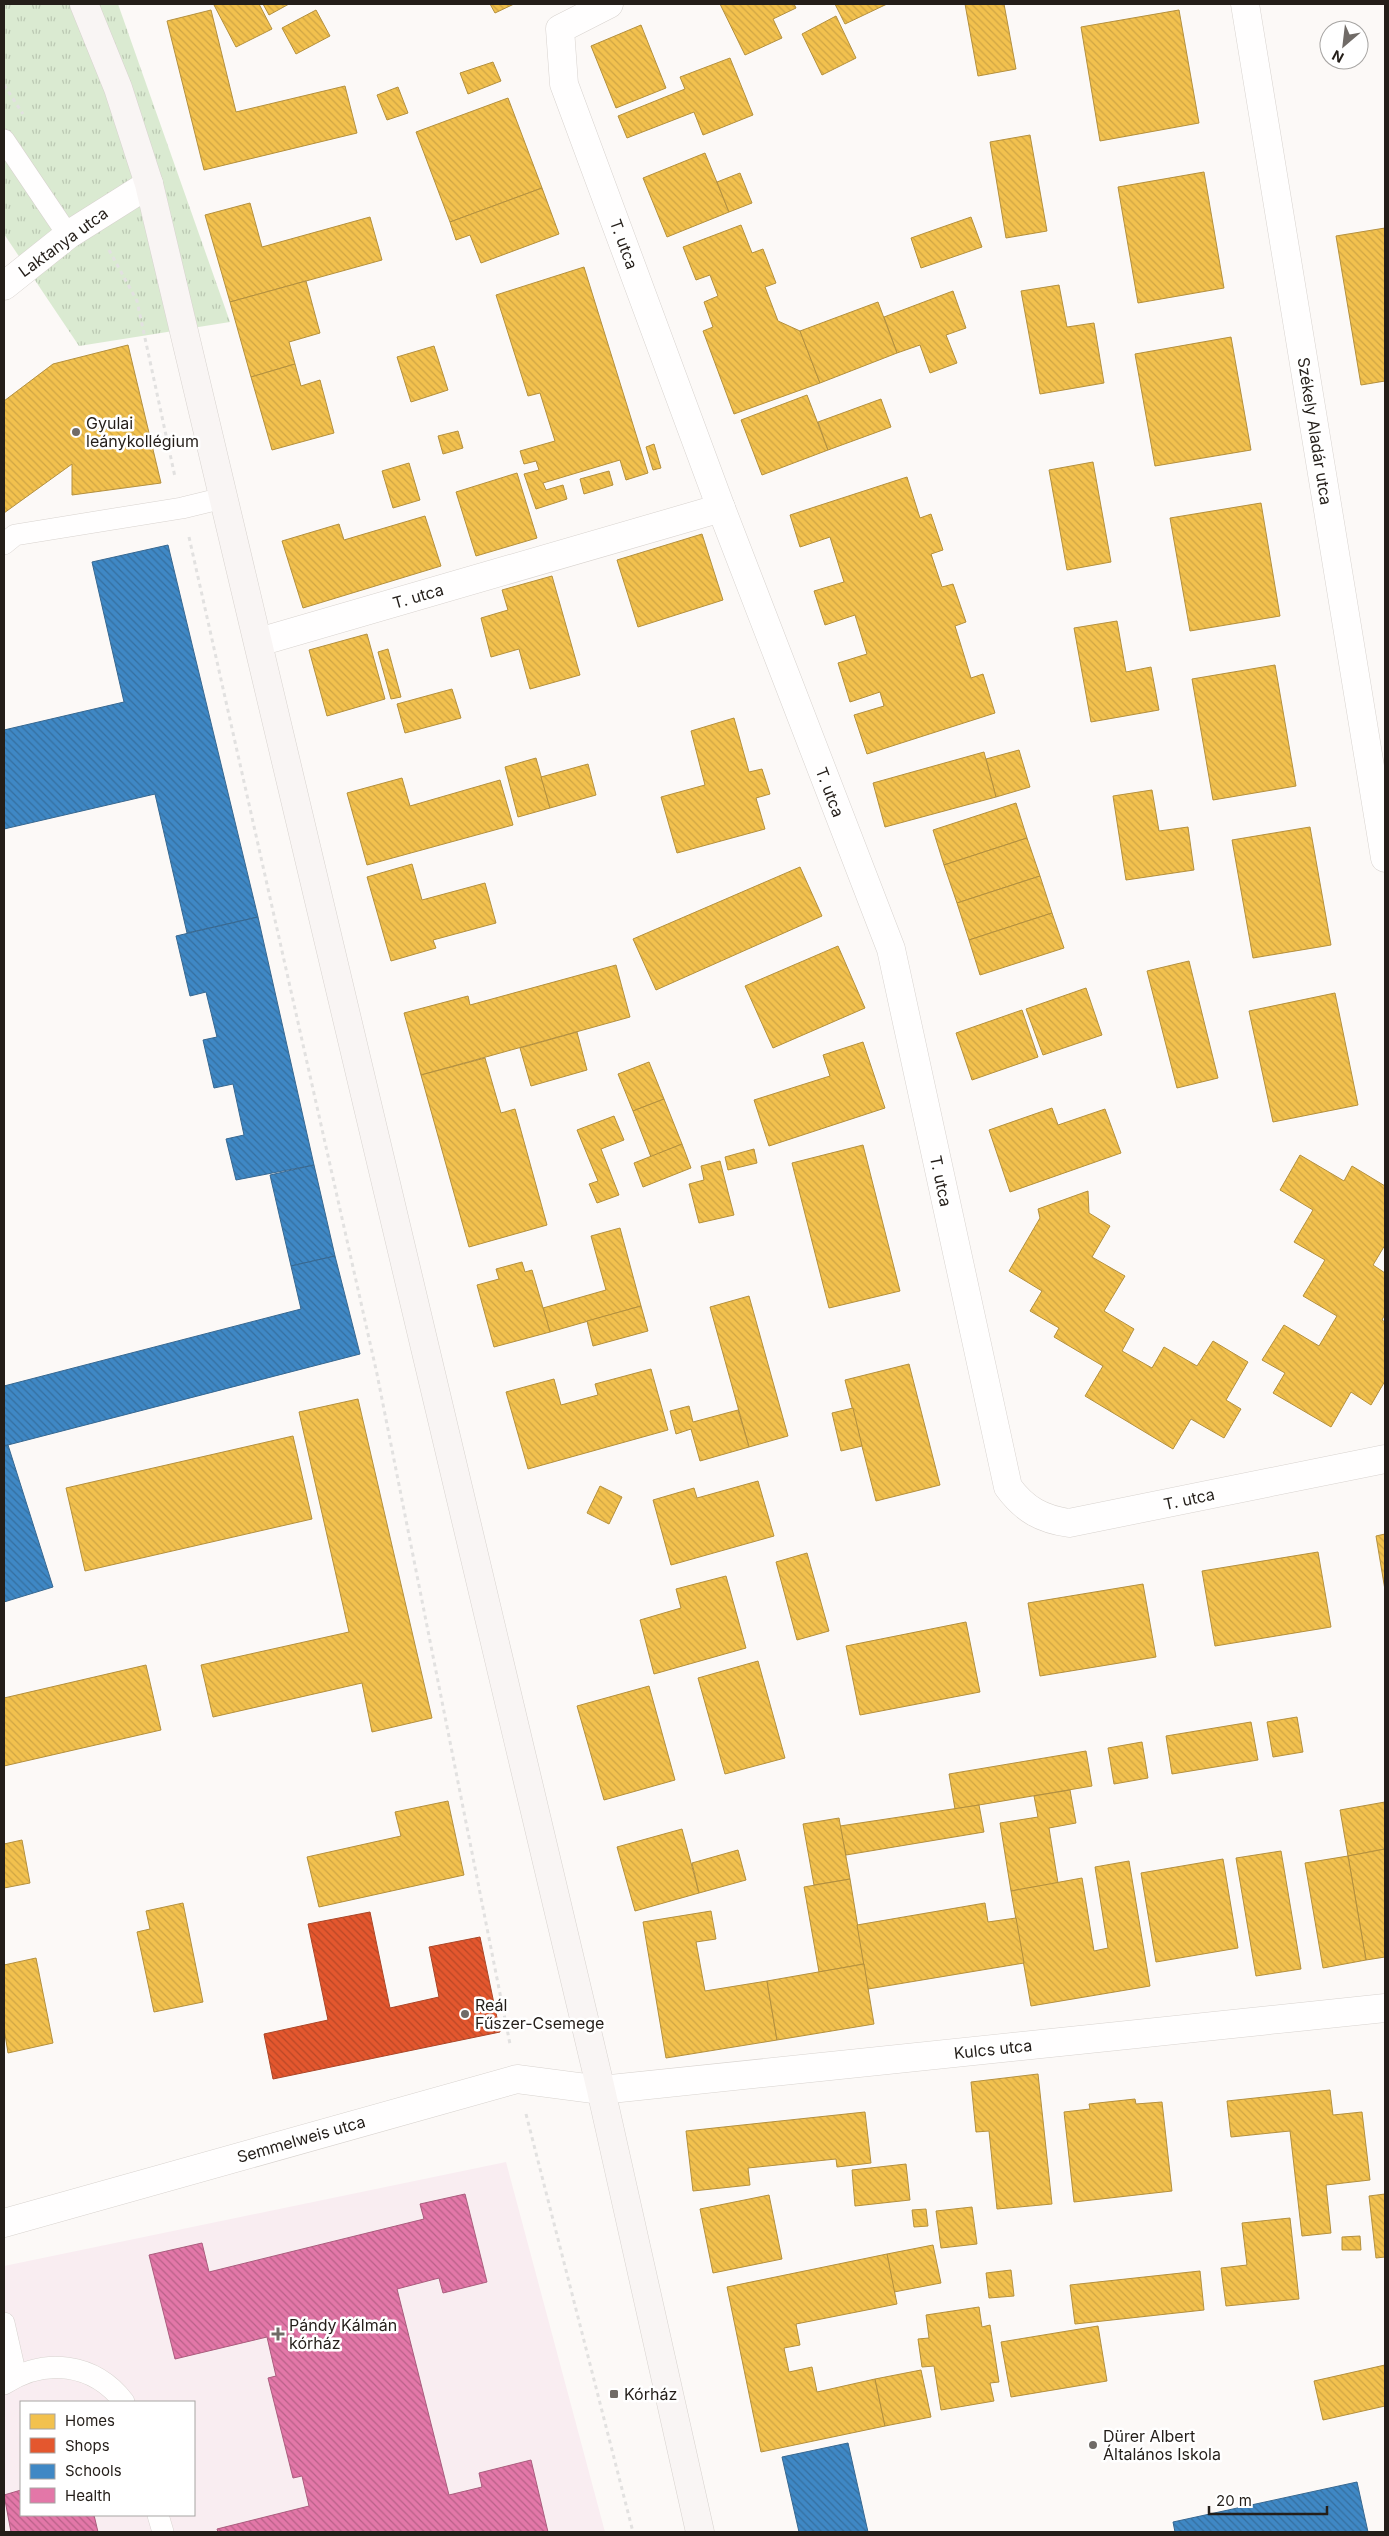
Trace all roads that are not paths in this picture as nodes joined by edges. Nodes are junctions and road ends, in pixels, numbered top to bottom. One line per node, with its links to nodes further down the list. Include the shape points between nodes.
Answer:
1 (84, 4): 5 (street, via 118,88)
2 (609, 4): 9 (street, T. utca, via 560,29 564,84)
3 (1244, 4): 12 (street, Székely Aladár utca)
4 (4, 140): 6 (lane)
5 (150, 184): 6 (street, Laktanya utca); 8 (street)
6 (68, 235): 7 (street, Laktanya utca)
7 (4, 286)
8 (223, 498): 10 (lane, via 182,508 15,535); 11 (street)
9 (721, 508): 11 (street, T. utca); 13 (street, T. utca, via 891,949 1008,1487 1030,1511 1049,1520 1069,1523)
10 (4, 544)
11 (259, 642): 15 (street)
12 (1385, 858)
13 (1385, 1459)
14 (1385, 2008): 15 (street, Kulcs utca)
15 (601, 2090): 16 (street, Semmelweis utca, via 517,2079); 22 (street)
16 (4, 2223)
17 (4, 2323): 18 (lane)
18 (10, 2380): 19 (lane, via 35,2368 75,2368 94,2375)
19 (123, 2401)
20 (158, 2516): 21 (lane)
21 (163, 2532)
22 (700, 2532)

